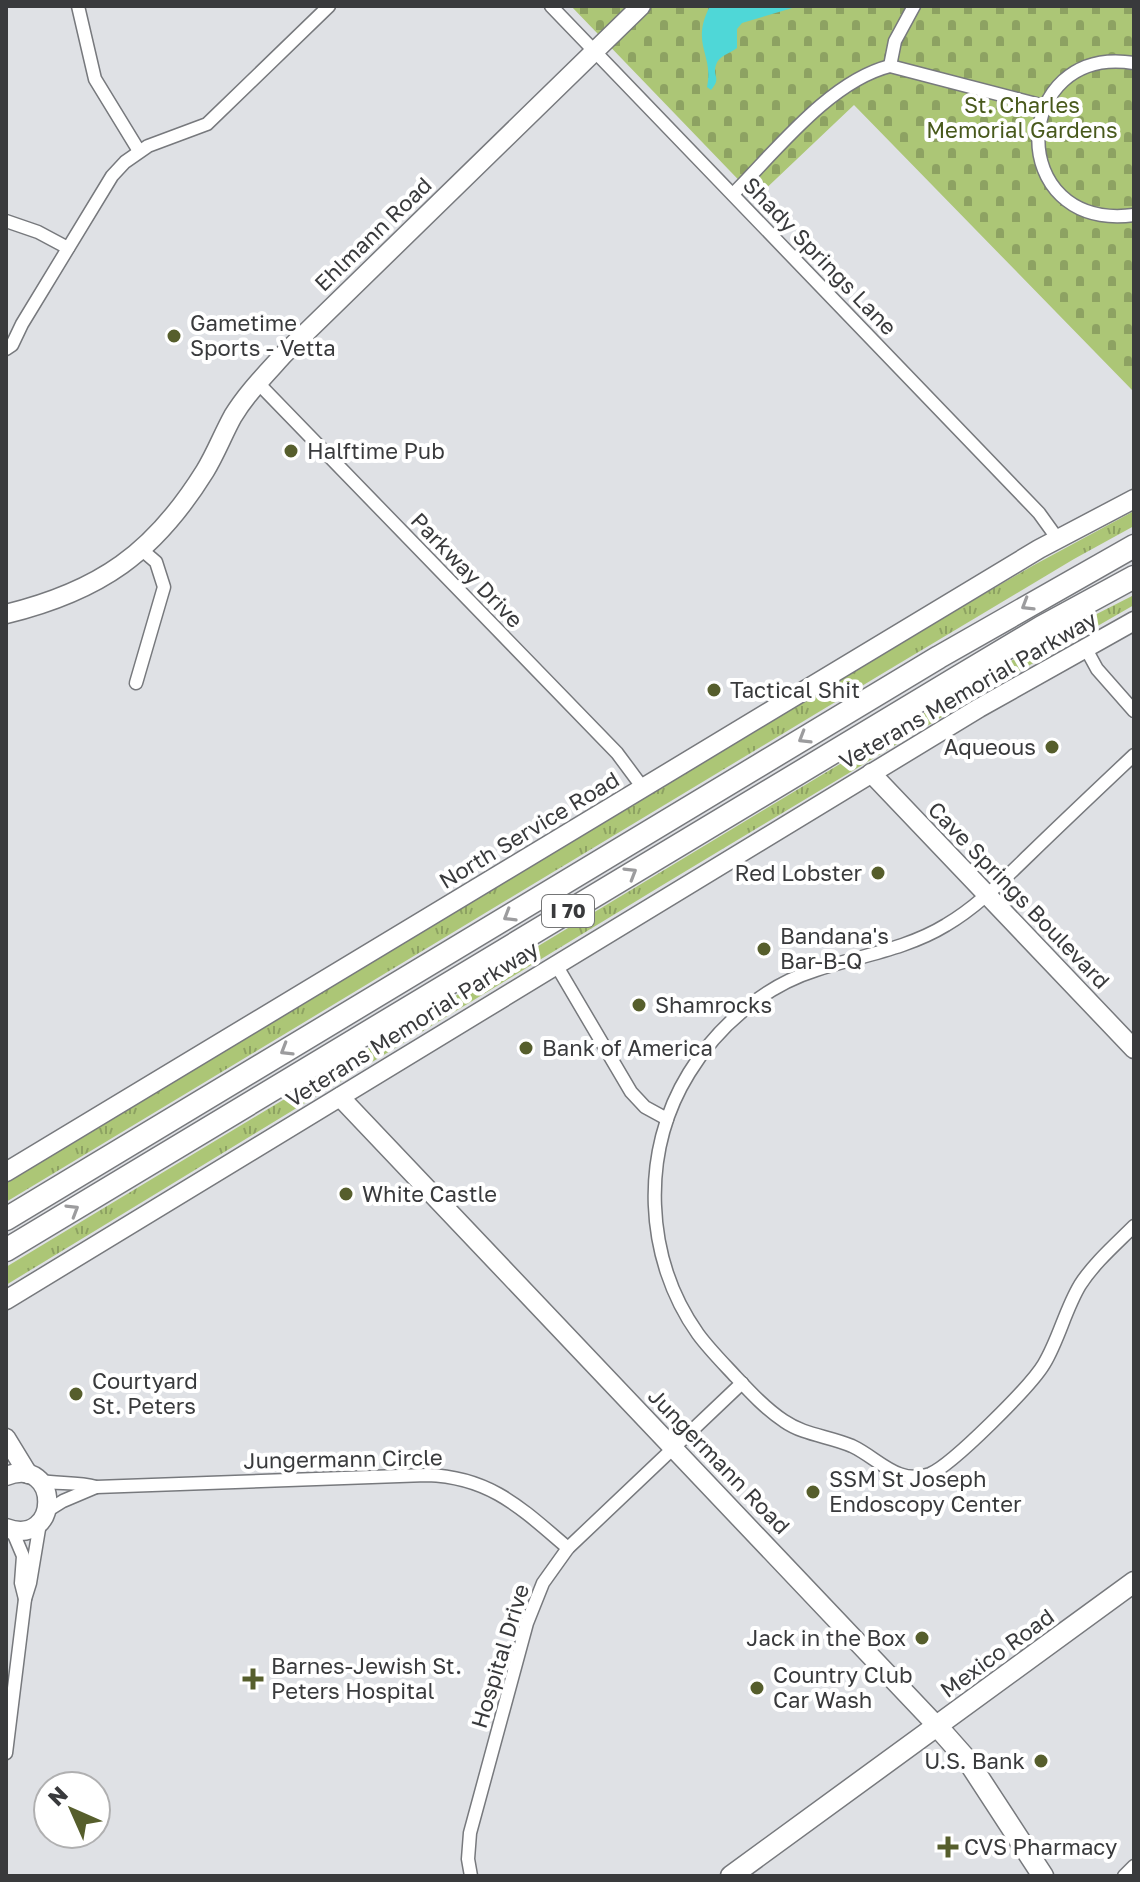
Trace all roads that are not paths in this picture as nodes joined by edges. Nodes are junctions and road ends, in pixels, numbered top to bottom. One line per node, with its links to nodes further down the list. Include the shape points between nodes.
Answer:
1 (78, 6): 10 (street, via 95,79)
2 (329, 6): 10 (street, via 207,124)
3 (551, 6): 6 (street, Shady Springs Lane)
4 (641, 6): 6 (street, Ehlmann Road)
5 (914, 6): 8 (street, via 895,41)
6 (594, 52): 11 (street, Shady Springs Lane); 16 (street, Ehlmann Road)
7 (1134, 63): 9 (street, via 1095,63 1074,72)
8 (890, 66): 9 (street); 11 (street, via 871,71 830,97)
9 (1044, 106): 12 (street, via 1037,149 1055,190 1092,214)
10 (139, 151): 14 (street, via 112,176)
11 (733, 194): 18 (street, Shady Springs Lane, via 1039,513)
12 (1134, 215)
13 (6, 221): 14 (street)
14 (68, 248): 15 (street)
15 (6, 349)
16 (258, 383): 20 (street, Ehlmann Road, via 184,503); 29 (street, Parkway Drive, via 617,753)
17 (1134, 499): 18 (street, North Service Road)
18 (1057, 538): 29 (street, North Service Road)
19 (1134, 546): 36 (highway, I 70, one-way to 36, via 926,665)
20 (142, 550): 22 (street, Ehlmann Road, via 82,590); 25 (street, via 156,562 164,587)
21 (1134, 577): 38 (highway, I 70, one-way to 21, via 941,686)
22 (6, 614)
23 (1134, 621): 24 (street, Veterans Memorial Parkway)
24 (1085, 647): 26 (street); 28 (street, Veterans Memorial Parkway)
25 (136, 683)
26 (1134, 711)
27 (1134, 755): 30 (street)
28 (871, 773): 30 (street, Cave Springs Boulevard); 31 (street, Veterans Memorial Parkway)
29 (643, 788): 35 (street, North Service Road)
30 (987, 895): 32 (street, Cave Springs Boulevard); 34 (street, via 924,936 811,971 755,1002 708,1045)
31 (555, 963): 33 (street, Veterans Memorial Parkway); 34 (street, via 631,1092)
32 (1134, 1049)
33 (340, 1097): 39 (street, Veterans Memorial Parkway); 42 (street, Jungermann Road)
34 (667, 1119): 40 (street, via 655,1169 660,1249 689,1319)
35 (6, 1172)
36 (6, 1219)
37 (1134, 1226): 40 (street, via 1081,1282 1055,1344 1028,1386 930,1474 900,1476 848,1444 788,1424)
38 (6, 1250)
39 (6, 1300)
40 (742, 1383): 42 (street, Hospital Drive)
41 (6, 1438): 44 (street)
42 (674, 1448): 48 (street, Hospital Drive); 51 (street, Jungermann Road)
43 (6, 1476): 44 (street)
44 (34, 1478): 45 (street, Jungermann Circle); 46 (street, via 48,1497)
45 (96, 1487): 46 (street, Jungermann Circle, via 63,1501); 48 (street, Jungermann Circle, via 452,1477 498,1492)
46 (43, 1517): 47 (street, via 28,1530); 50 (street)
47 (9, 1529): 50 (street, via 23,1556)
48 (568, 1548): 54 (street, Hospital Drive, via 543,1583 527,1623 470,1833)
49 (1134, 1582): 51 (main road, Mexico Road)
50 (25, 1599): 52 (street)
51 (937, 1726): 55 (main road, Mexico Road); 56 (main road, Jungermann Road, via 968,1761)
52 (6, 1753)
53 (1134, 1866): 57 (street)
54 (471, 1876)
55 (731, 1876)
56 (1043, 1876)
57 (1124, 1876)

